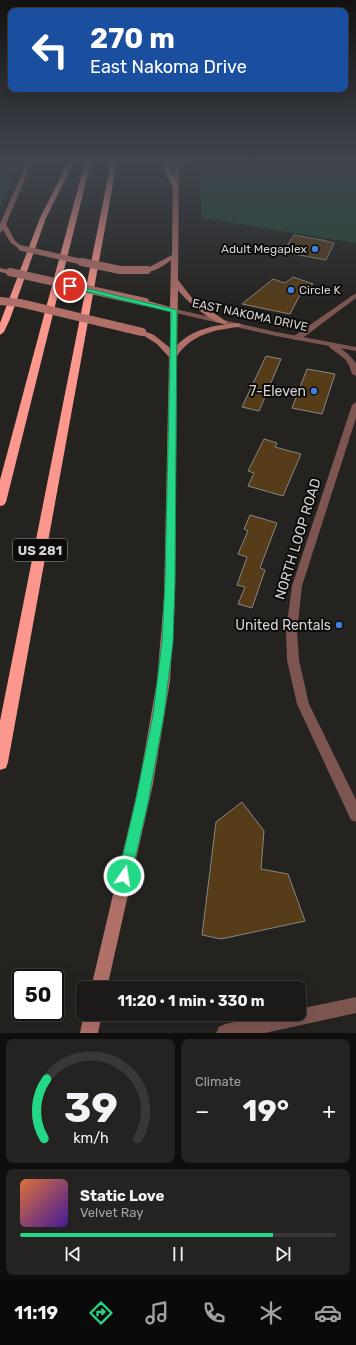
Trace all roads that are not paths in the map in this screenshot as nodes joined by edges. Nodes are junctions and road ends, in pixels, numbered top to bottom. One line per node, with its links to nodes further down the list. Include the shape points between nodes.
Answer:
1 (9, 210): 6 (main road)
2 (47, 210): 16 (highway)
3 (76, 210): 23 (highway)
4 (105, 210): 24 (highway, US 281)
5 (175, 210): 8 (main road)
6 (2, 226): 7 (main road); 8 (main road, bridge, via 13,242 22,248 125,270 148,270)
7 (0, 231)
8 (174, 256): 10 (main road)
9 (0, 270): 13 (main road, EAST NAKOMA DRIVE, bridge)
10 (174, 279): 13 (main road); 14 (main road, via 180,292)
11 (356, 295): 17 (street)
12 (0, 301): 20 (main road, bridge, via 20,303 142,332 154,337)
13 (174, 310): 14 (street, EAST NAKOMA DRIVE); 20 (main road)
14 (223, 322): 15 (street, EAST NAKOMA DRIVE)
15 (238, 325): 17 (street, EAST NAKOMA DRIVE); 20 (main road, via 195,335 184,342)
16 (0, 332)
17 (297, 338): 18 (street, EAST NAKOMA DRIVE)
18 (332, 345): 19 (street, EAST NAKOMA DRIVE); 21 (street, via 355,366)
19 (356, 349)
20 (173, 356): 26 (main road, via 170,581 164,677 141,803)
21 (356, 374)
22 (356, 405): 25 (street, NORTH LOOP ROAD, via 297,586 291,629 292,653 303,706)
23 (0, 502)
24 (0, 762)
25 (356, 815)
26 (101, 981)
27 (356, 1005): 30 (street)
28 (92, 1021): 29 (main road)
29 (89, 1033)
30 (226, 1033)

